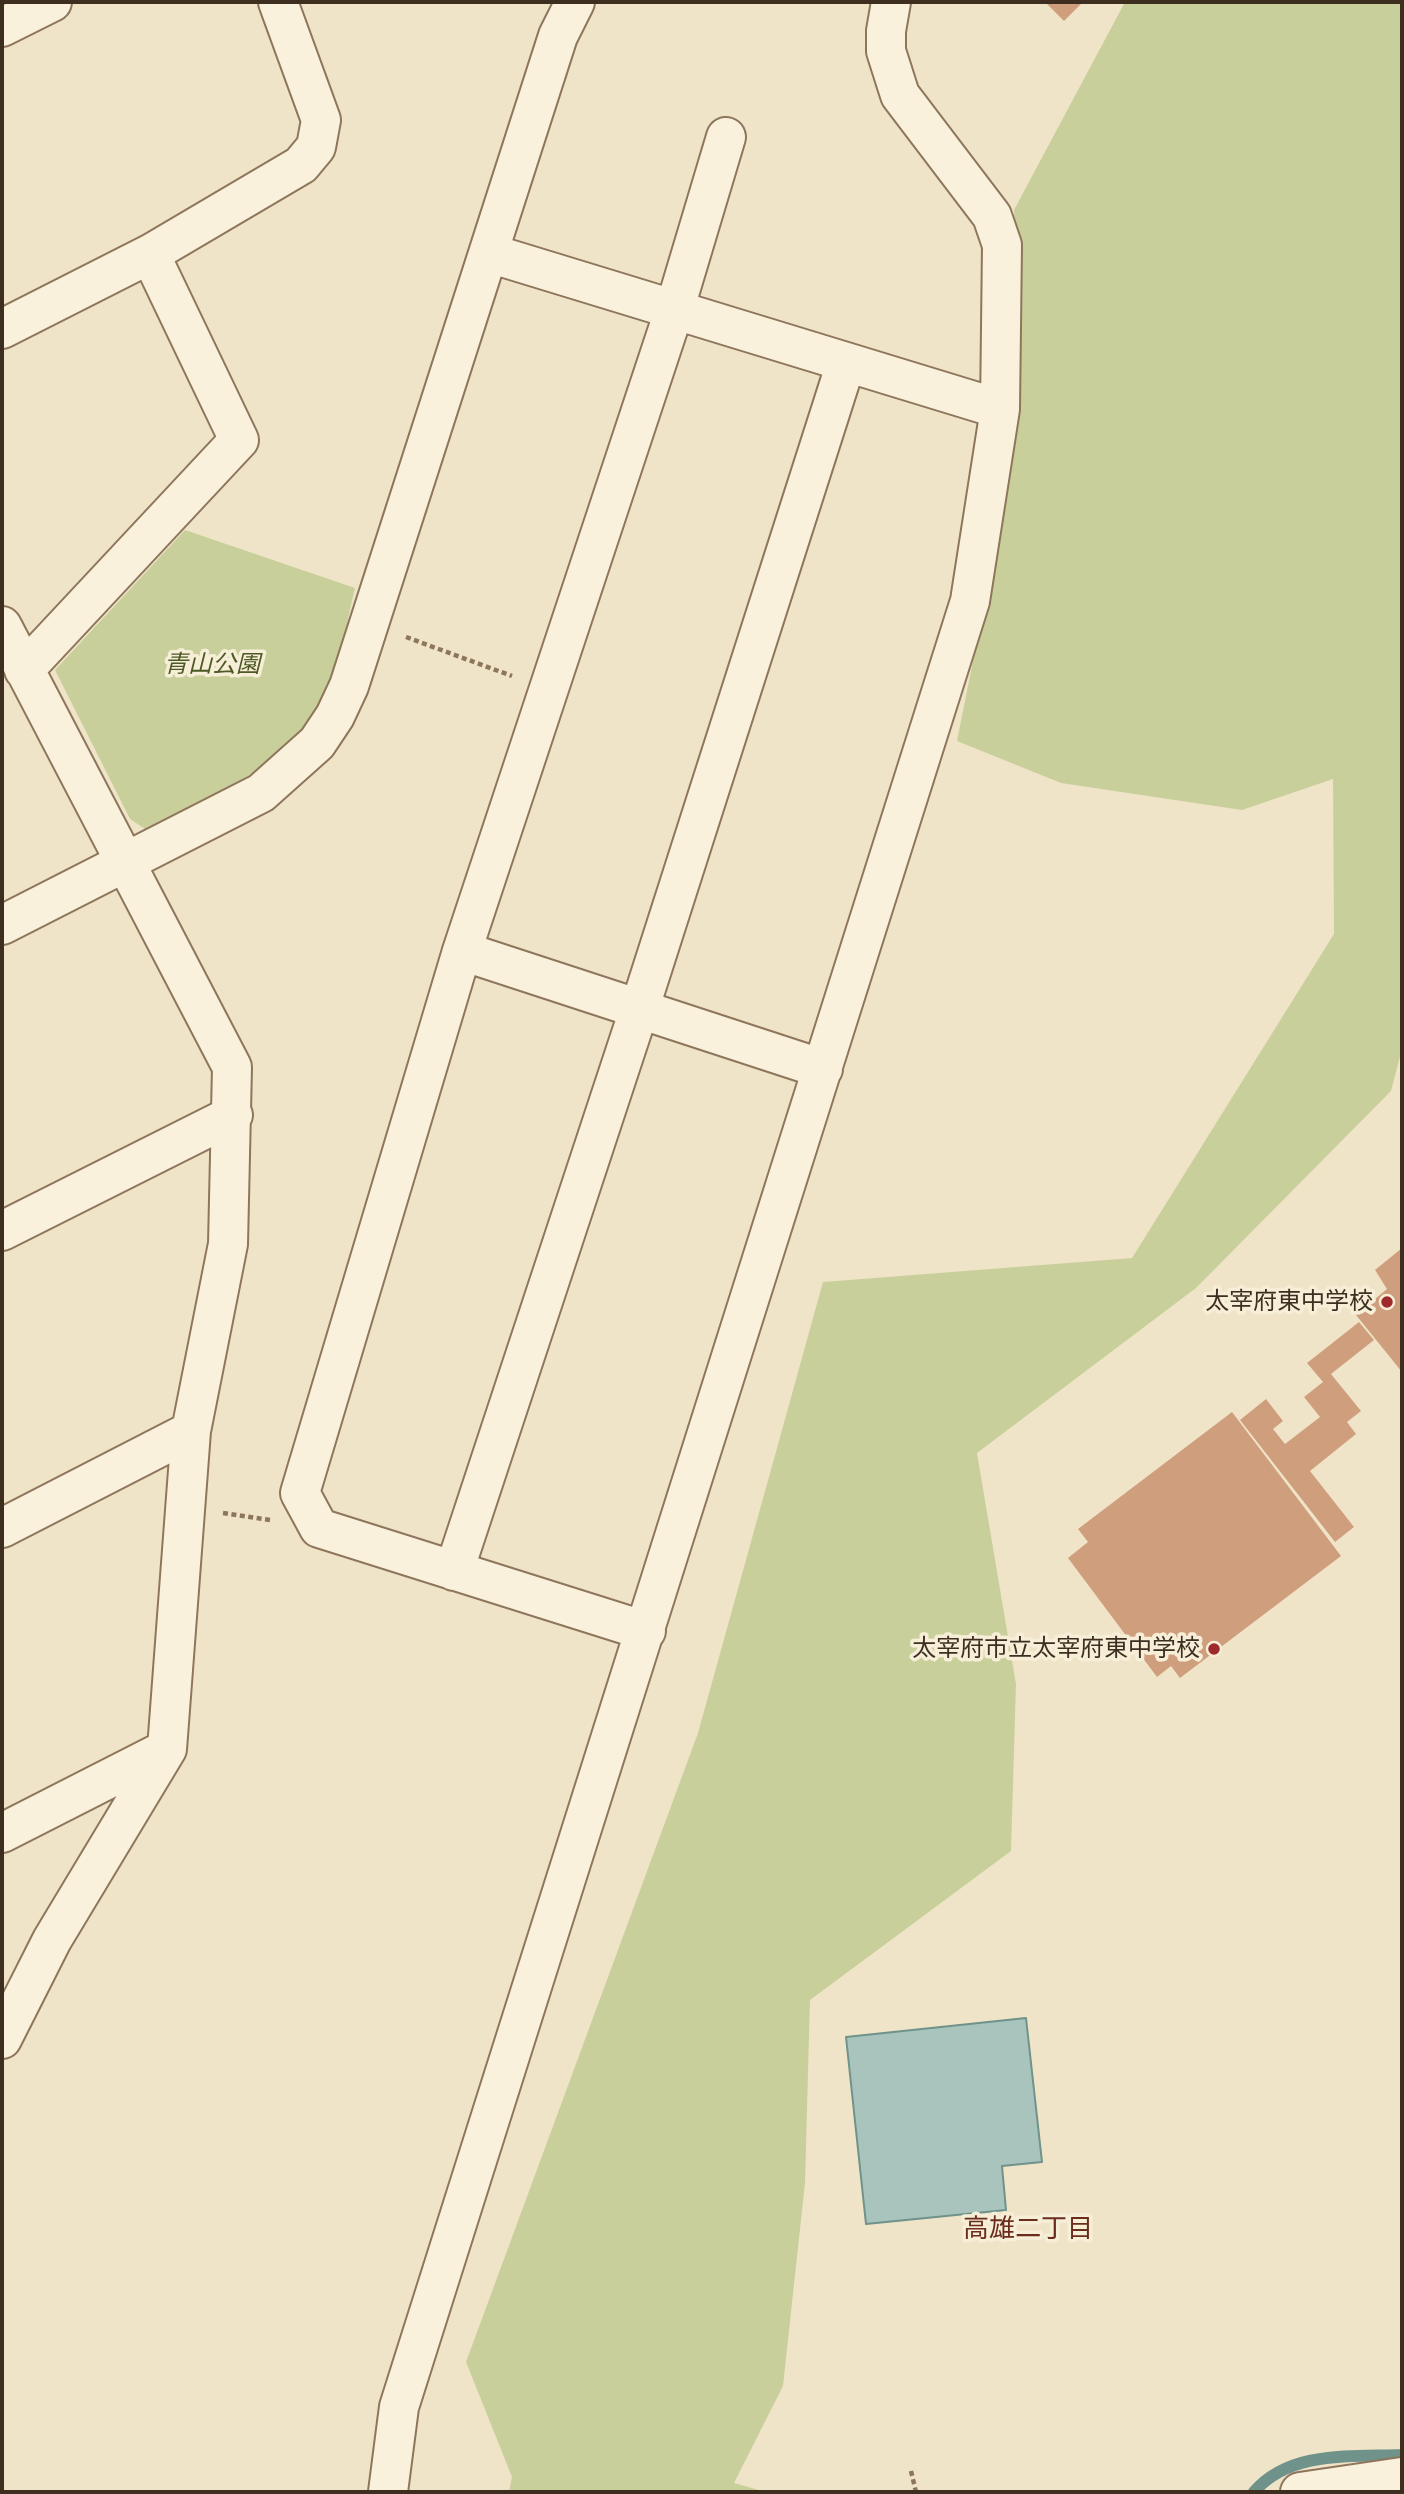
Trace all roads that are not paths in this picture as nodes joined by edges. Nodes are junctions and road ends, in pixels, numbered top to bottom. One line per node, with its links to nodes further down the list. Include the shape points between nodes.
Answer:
1 (52, 2): 5 (street)
2 (278, 2): 8 (street, via 321,120 316,147 301,165)
3 (575, 2): 7 (street, via 558,36)
4 (891, 2): 12 (street, via 886,51 900,94 999,229)
5 (2, 27)
6 (726, 137): 9 (street)
7 (489, 253): 9 (street); 15 (street, via 349,686 335,716 317,743 261,793)
8 (149, 254): 10 (street); 14 (street, via 239,440)
9 (674, 311): 11 (street); 17 (street)
10 (2, 329)
11 (846, 363): 12 (street); 18 (street)
12 (1000, 409): 19 (street, via 970,601)
13 (2, 628): 14 (street)
14 (24, 670): 15 (street)
15 (124, 863): 16 (street); 20 (street, via 232,1068)
16 (2, 925)
17 (462, 951): 18 (street); 24 (street, via 300,1493 319,1528)
18 (640, 1007): 19 (street); 24 (street)
19 (822, 1069): 25 (street)
20 (233, 1115): 21 (street); 22 (street, via 228,1244)
21 (2, 1231)
22 (191, 1431): 23 (street); 26 (street)
23 (2, 1528)
24 (454, 1571): 25 (street)
25 (646, 1631): 30 (street, via 399,2407)
26 (167, 1749): 27 (street); 28 (street, via 52,1940)
27 (2, 1833)
28 (2, 2039)
29 (1402, 2477): 31 (street)
30 (388, 2492)
31 (1300, 2492)

